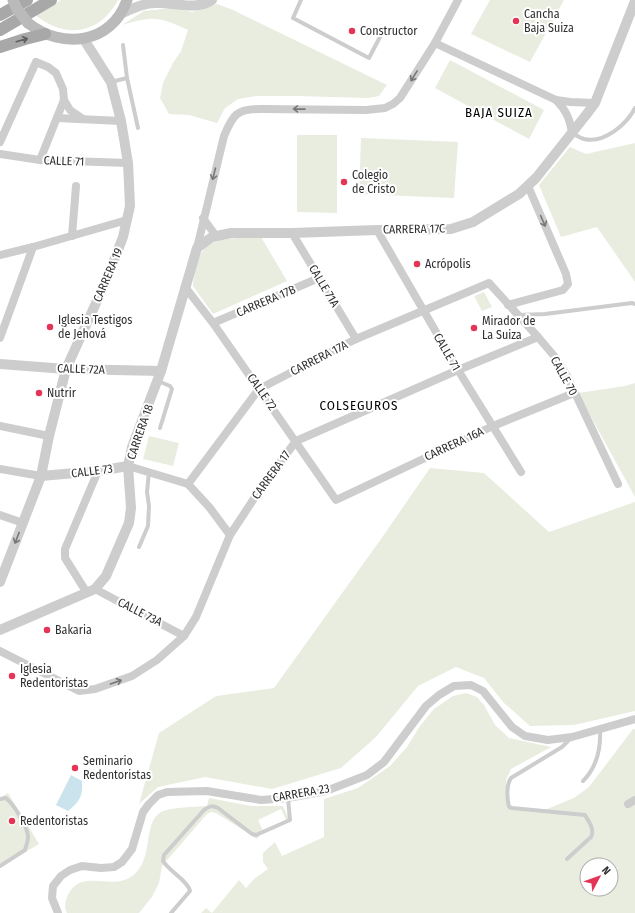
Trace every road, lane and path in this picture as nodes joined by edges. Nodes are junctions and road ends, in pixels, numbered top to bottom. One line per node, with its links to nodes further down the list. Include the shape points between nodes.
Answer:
1 (13, 0): 13 (main road, bridge, via 28,23)
2 (27, 0): 10 (main road)
3 (51, 0): 11 (main road)
4 (127, 0): 9 (main road)
5 (212, 0): 9 (street, via 192,6 156,3 140,5)
6 (301, 0): 12 (lane, via 293,18 369,58)
7 (458, 0): 15 (street, CARRERA 18)
8 (635, 1): 22 (street, CARRERA 17C)
9 (120, 14): 14 (main road, via 109,26)
10 (0, 15)
11 (0, 30)
12 (382, 33)
13 (45, 34): 14 (main road, via 68,40); 17 (main road, one-way to 13)
14 (89, 37): 19 (street, CARRERA 19, via 94,56)
15 (435, 43): 21 (street); 35 (street, CARRERA 18, one-way to 35, via 400,98 385,108 247,109 239,112 231,120 224,136)
16 (123, 45): 18 (lane)
17 (0, 47)
18 (127, 78): 19 (lane); 27 (lane)
19 (111, 82): 26 (street, CARRERA 19)
20 (64, 100): 24 (street); 25 (street, via 70,110); 29 (street, via 63,89 56,73 48,66 36,62)
21 (556, 100): 22 (street); 28 (street, via 568,115)
22 (595, 103): 28 (street, CARRERA 17C)
23 (635, 108): 28 (lane, via 621,126 601,138 589,140)
24 (57, 118): 25 (street); 31 (street)
25 (83, 119): 26 (street)
26 (121, 122): 32 (street, CARRERA 19)
27 (138, 128)
28 (572, 133): 34 (street, CARRERA 17C)
29 (0, 142)
30 (0, 154): 31 (street, CALLE 71)
31 (40, 160): 32 (street, CALLE 71)
32 (128, 163): 36 (street, CARRERA 19, via 130,206)
33 (76, 186): 39 (street)
34 (528, 186): 37 (street, CARRERA 17C, via 473,222 450,229); 48 (street, one-way to 48, via 568,284 563,290)
35 (203, 218): 40 (street); 42 (street, CARRERA 18)
36 (127, 220): 39 (street); 56 (street, CARRERA 19, via 106,282)
37 (377, 230): 38 (street, CARRERA 17C); 49 (street, CALLE 71)
38 (292, 233): 40 (street, CARRERA 17C, via 231,233); 44 (street, CALLE 71A)
39 (72, 236): 41 (street)
40 (216, 236): 42 (street, CARRERA 17C)
41 (33, 247): 43 (street); 53 (street)
42 (197, 248): 46 (street, CARRERA 18)
43 (0, 255)
44 (319, 278): 51 (street, CARRERA 17B); 54 (street, CALLE 71A)
45 (489, 283): 48 (street, CALLE 70); 49 (street, CARRERA 17A)
46 (185, 286): 51 (street, CALLE 72); 58 (street, CARRERA 18)
47 (635, 304): 50 (lane)
48 (508, 305): 50 (street, CALLE 70)
49 (424, 310): 54 (street, CARRERA 17A); 57 (street, CALLE 71)
50 (518, 315): 52 (street, CALLE 70)
51 (213, 323): 59 (street, CALLE 72)
52 (538, 337): 57 (street, CARRERA 17); 60 (street, CALLE 70, via 555,357)
53 (0, 338)
54 (356, 339): 59 (street, CARRERA 17A)
55 (0, 364): 56 (street, CALLE 72A)
56 (66, 369): 58 (street, CALLE 72A); 64 (street, CARRERA 19)
57 (458, 370): 62 (street, CALLE 71); 65 (street, CARRERA 17)
58 (160, 376): 63 (lane, via 172,389); 66 (street, CARRERA 18, via 132,447)
59 (260, 389): 65 (street, CALLE 72); 72 (street, CARRERA 17A)
60 (574, 393): 62 (street, CARRERA 16A); 73 (street, CALLE 70)
61 (0, 426): 64 (street)
62 (493, 426): 70 (street, CALLE 71); 74 (street, CARRERA 16A)
63 (160, 428)
64 (49, 436): 71 (street, CARRERA 19)
65 (296, 441): 74 (street, CALLE 72); 77 (street, CARRERA 17)
66 (128, 466): 68 (street, CALLE 73); 69 (street, CALLE 73); 80 (street, CARRERA 18, via 131,508 128,523 106,576)
67 (0, 469): 71 (street, CALLE 73)
68 (98, 471): 71 (street, CALLE 73); 80 (street, via 65,549 66,558)
69 (149, 472): 72 (street, CALLE 73); 78 (lane, via 148,526)
70 (521, 472)
71 (41, 476): 76 (street, CARRERA 19)
72 (188, 484): 77 (street)
73 (618, 484)
74 (336, 500)
75 (0, 515): 76 (street)
76 (23, 523): 79 (street, CARRERA 19, one-way to 79)
77 (230, 535): 82 (street, CARRERA 17, via 196,617)
78 (139, 547)
79 (0, 582)
80 (91, 591): 81 (street); 82 (street, CALLE 73A)
81 (0, 630)
82 (184, 636): 83 (street, CARRERA 17, one-way to 82, via 79,691 95,689 132,676 157,660)
83 (0, 651)
84 (635, 719): 85 (street, CARRERA 23)
85 (600, 729): 86 (street, CARRERA 23); 87 (lane, via 601,744 597,759 590,774)
86 (572, 737): 88 (street, CARRERA 23, via 548,740 524,736 512,727 483,691 471,685 454,686 426,706 384,762 367,775 326,791); 90 (lane, via 562,747 508,782 509,807 585,815 593,834)
87 (583, 781)
88 (288, 798): 92 (street, CARRERA 23, via 261,800 207,791 167,792 158,796 143,812 132,849 122,862 114,867 82,866 61,876 53,886 52,898); 93 (lane, via 290,820 256,835 218,808 209,806 204,810 164,855 163,861 167,868 190,888)
89 (0, 799): 91 (lane, via 6,798 10,802 25,825 28,837 25,850)
90 (567, 860)
91 (0, 866)
92 (58, 913)
93 (171, 913)

